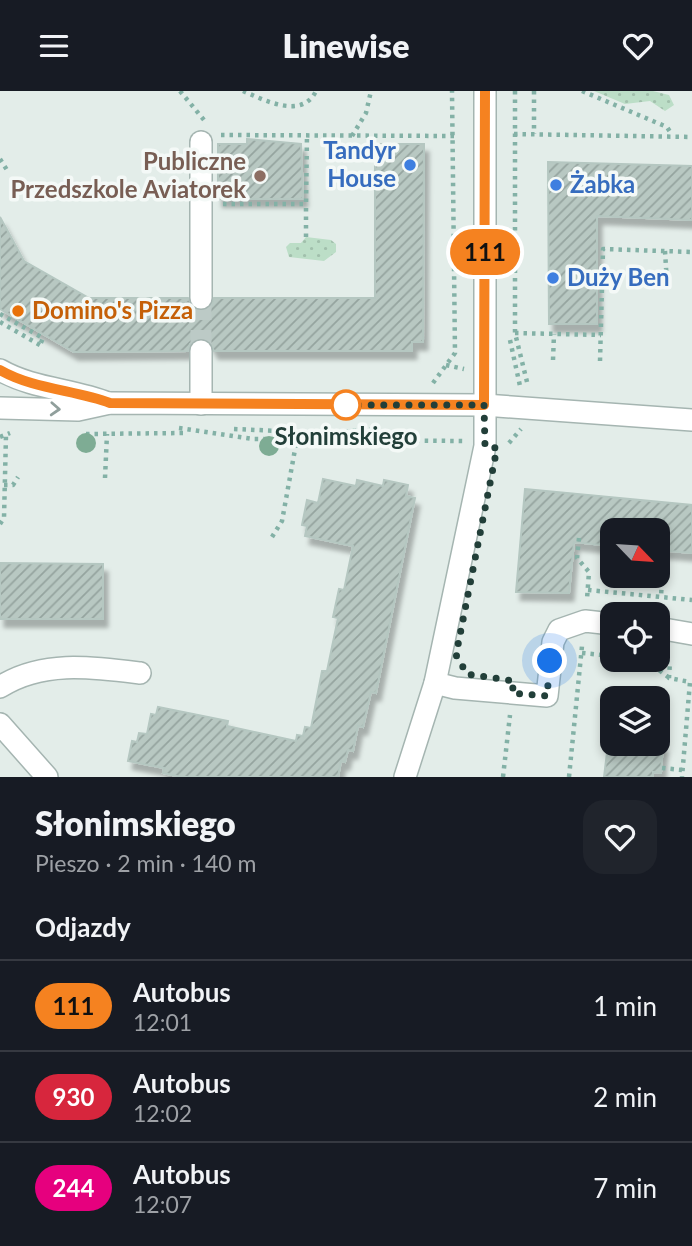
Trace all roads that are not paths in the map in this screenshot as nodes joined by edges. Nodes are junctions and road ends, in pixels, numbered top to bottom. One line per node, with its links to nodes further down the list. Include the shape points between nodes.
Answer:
1 (485, 91): 8 (street)
2 (209, 139): 3 (street, via 201,204)
3 (201, 298)
4 (201, 351): 7 (street)
5 (0, 370): 6 (street)
6 (110, 403): 7 (street); 9 (street, one-way to 6)
7 (201, 404): 8 (street)
8 (484, 405): 10 (street); 15 (street, via 485,446)
9 (6, 417)
10 (692, 420)
11 (600, 623): 15 (street, via 585,621 559,630 553,642 547,696)
12 (670, 630): 13 (street)
13 (692, 634)
14 (140, 673): 16 (street, via 44,667)
15 (435, 683): 19 (street)
16 (0, 687)
17 (0, 724): 18 (street)
18 (47, 777)
19 (405, 777)

